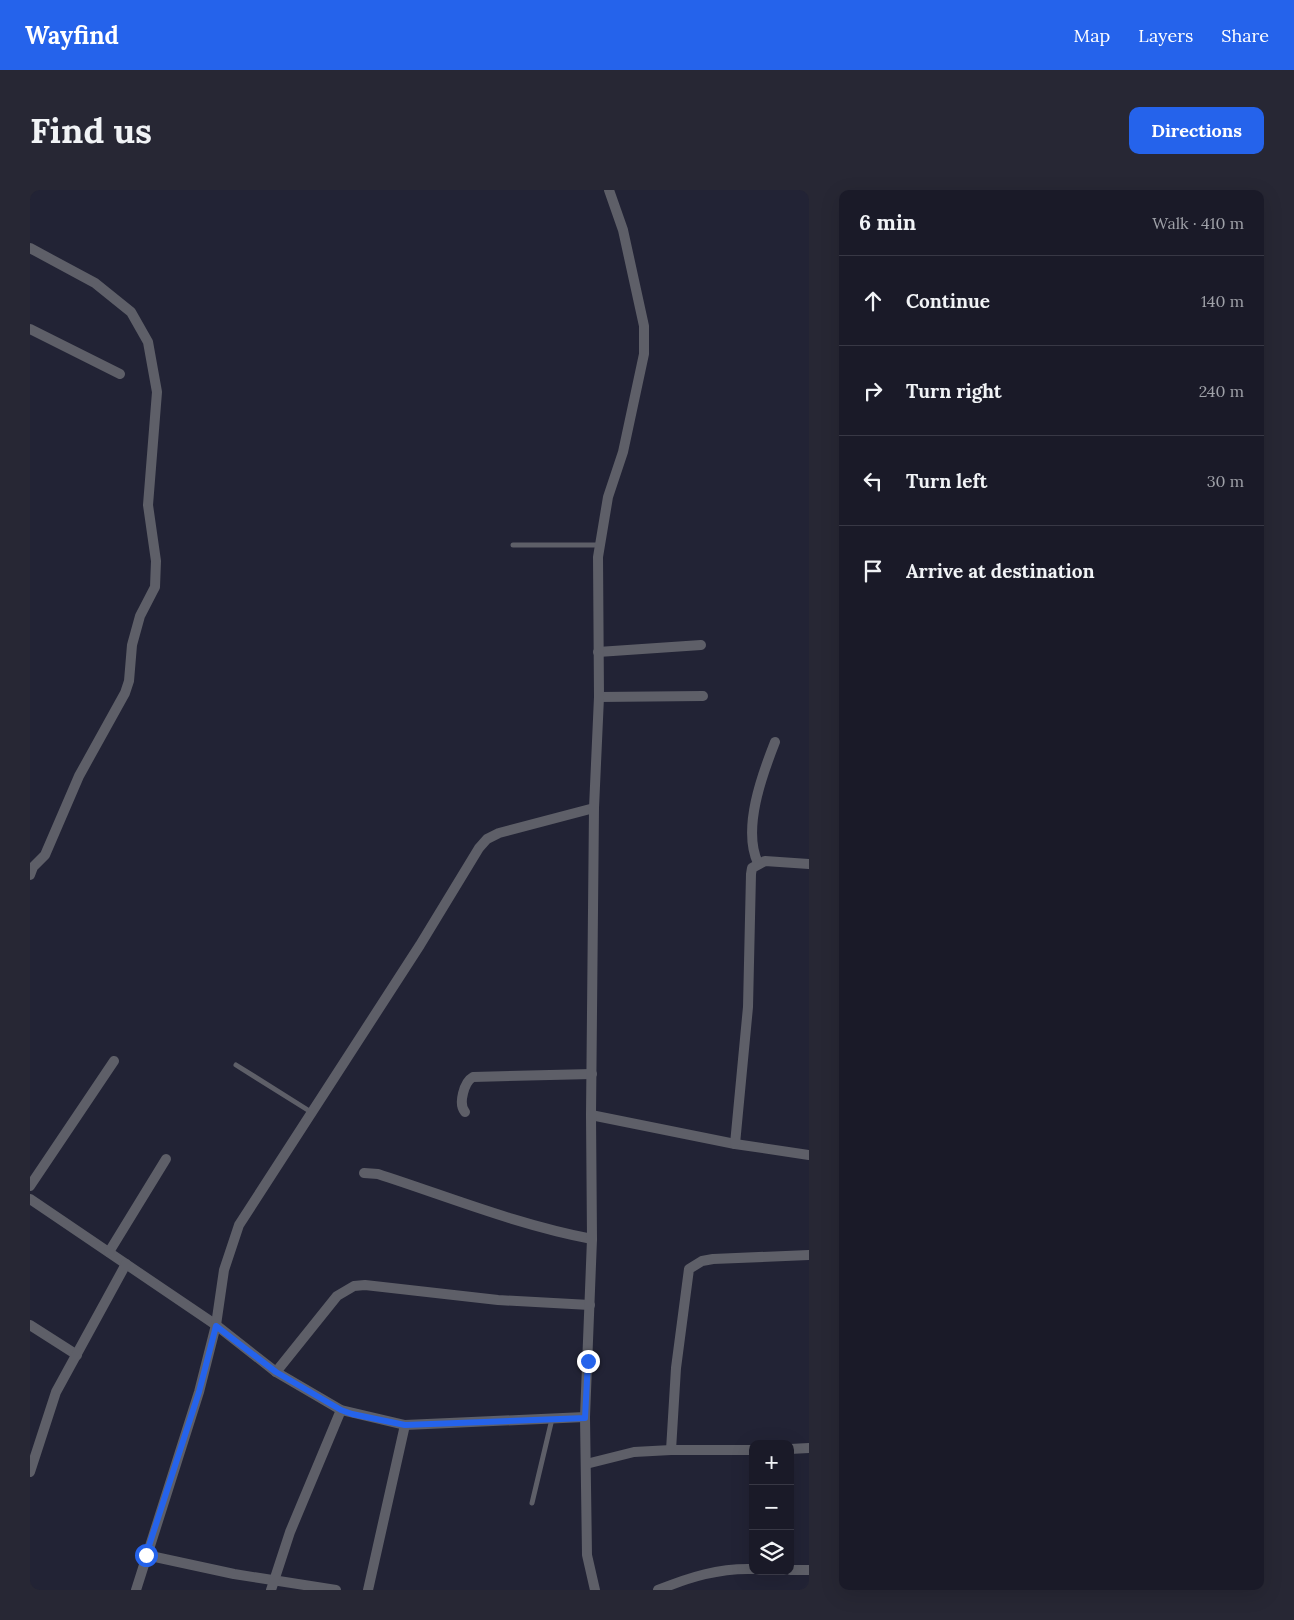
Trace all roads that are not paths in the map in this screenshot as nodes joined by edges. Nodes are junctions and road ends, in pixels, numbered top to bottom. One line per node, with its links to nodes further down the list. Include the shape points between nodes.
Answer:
1 (610, 190): 6 (street, via 640,299 644,354)
2 (30, 248): 15 (street, via 95,283 131,312 148,342 157,392 148,505 156,561 155,587 140,616 125,693 79,776 45,855)
3 (30, 329): 4 (street)
4 (120, 374)
5 (514, 545): 6 (lane)
6 (598, 545): 8 (street)
7 (701, 645): 8 (street)
8 (598, 652): 10 (street)
9 (703, 696): 10 (street)
10 (599, 697): 12 (street)
11 (775, 742): 13 (street, via 761,778 756,805 752,845)
12 (594, 808): 18 (street); 19 (street, via 514,828 487,839)
13 (758, 864): 14 (street, via 765,861); 22 (street, via 751,874 748,1007)
14 (809, 864)
15 (30, 875)
16 (114, 1061): 26 (street)
17 (236, 1065): 19 (lane)
18 (592, 1074): 20 (street, via 473,1077 467,1082 461,1102); 21 (street)
19 (311, 1112): 34 (street, via 239,1225 224,1270)
20 (464, 1112)
21 (591, 1115): 22 (street); 28 (street)
22 (735, 1144): 23 (street)
23 (809, 1155)
24 (166, 1159): 29 (street)
25 (364, 1173): 28 (street, via 378,1174 533,1226)
26 (30, 1186)
27 (30, 1199): 29 (street)
28 (592, 1239): 32 (street)
29 (109, 1252): 31 (street)
30 (809, 1255): 43 (street, via 713,1259 689,1269 676,1368)
31 (126, 1264): 34 (street); 35 (street)
32 (590, 1305): 36 (street, via 354,1286 337,1296); 38 (street)
33 (30, 1325): 35 (street)
34 (216, 1326): 36 (street); 48 (street, via 199,1392)
35 (77, 1355): 46 (street, via 56,1392)
36 (276, 1372): 37 (street)
37 (341, 1410): 40 (street); 52 (street)
38 (585, 1418): 39 (street); 45 (street)
39 (552, 1419): 40 (street); 47 (lane)
40 (405, 1425): 56 (street)
41 (809, 1448): 42 (street)
42 (794, 1449)
43 (671, 1450): 44 (street); 45 (street, via 634,1452)
44 (749, 1450)
45 (586, 1464): 57 (street, via 587,1555)
46 (30, 1472)
47 (532, 1503)
48 (146, 1555): 52 (street); 53 (street)
49 (749, 1569): 58 (street, via 702,1573)
50 (794, 1570): 51 (street)
51 (809, 1570)
52 (273, 1579): 54 (street); 55 (street)
53 (136, 1590)
54 (271, 1590)
55 (336, 1590)
56 (368, 1590)
57 (595, 1590)
58 (658, 1590)

